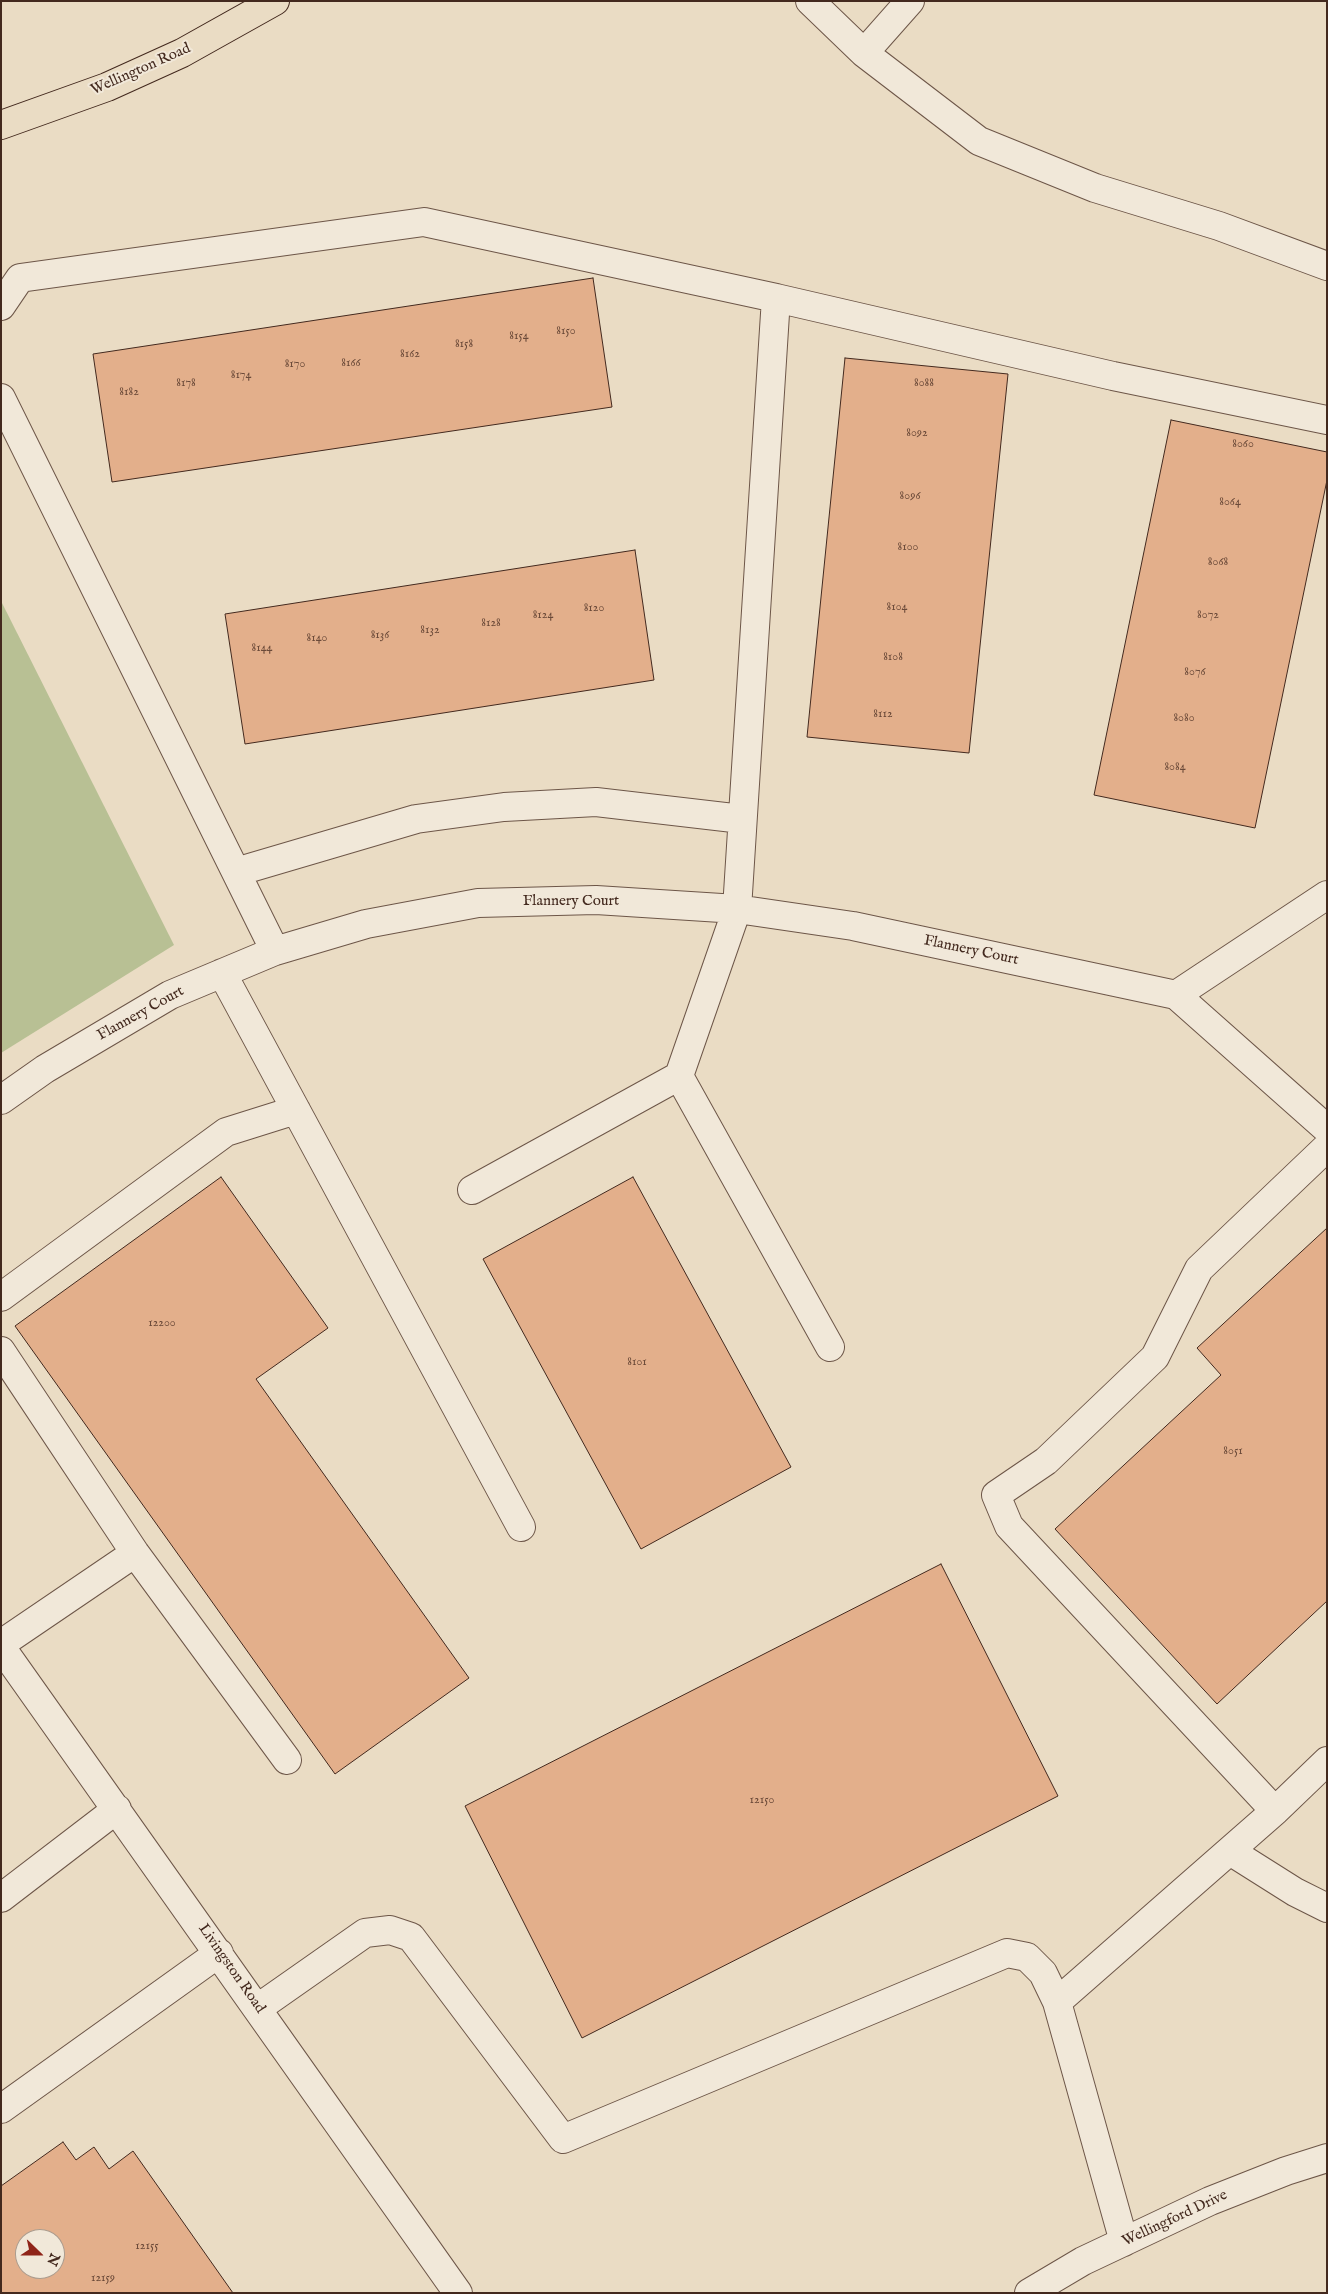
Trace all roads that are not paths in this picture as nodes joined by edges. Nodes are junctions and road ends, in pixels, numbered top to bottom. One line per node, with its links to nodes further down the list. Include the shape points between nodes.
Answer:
1 (275, 1): 5 (main road, Wellington Road, via 190,48 123,79)
2 (810, 1): 4 (street)
3 (910, 1): 4 (street)
4 (864, 53): 6 (street, via 979,141 1095,188 1219,226)
5 (1, 125)
6 (1327, 266)
7 (776, 298): 8 (street, via 424,222 20,278); 10 (street, via 1113,376); 11 (street)
8 (1, 306)
9 (1, 398): 12 (street)
10 (1327, 420)
11 (742, 819): 12 (street, via 596,802 504,807 416,819); 14 (street)
12 (236, 872): 15 (street)
13 (1327, 895): 17 (street)
14 (736, 909): 15 (street, Flannery Court, via 596,900 478,903 366,924); 17 (street, Flannery Court, via 853,926); 18 (street)
15 (275, 951): 16 (street, Flannery Court)
16 (222, 973): 19 (street, Flannery Court, via 170,995 45,1069); 20 (street)
17 (1176, 995): 21 (street)
18 (679, 1076): 23 (street); 25 (street)
19 (1, 1100)
20 (296, 1110): 24 (street, via 226,1132); 27 (street)
21 (1327, 1129)
22 (1327, 1147): 33 (street, via 1199,1269 1155,1357 1046,1461 996,1495 1010,1526)
23 (472, 1190)
24 (1, 1297)
25 (830, 1347)
26 (1, 1351): 28 (street)
27 (521, 1527)
28 (135, 1553): 29 (street); 30 (street)
29 (1, 1645): 32 (street, Livingston Road)
30 (287, 1760)
31 (1327, 1761): 33 (street)
32 (117, 1809): 35 (street); 37 (street, Livingston Road)
33 (1275, 1811): 34 (street)
34 (1230, 1851): 36 (street); 38 (street)
35 (1, 1898)
36 (1327, 1908)
37 (219, 1953): 39 (street, Livingston Road); 40 (street)
38 (1057, 2002): 39 (street, via 1042,1973 1027,1957 1007,1953 563,2139 411,1937 390,1930 365,1934); 42 (street)
39 (258, 2008): 43 (street, Livingston Road)
40 (1, 2109)
41 (1327, 2158): 42 (street, Wellingford Drive, via 1210,2201)
42 (1124, 2242): 44 (street, Wellingford Drive)
43 (458, 2293)
44 (1028, 2293)

